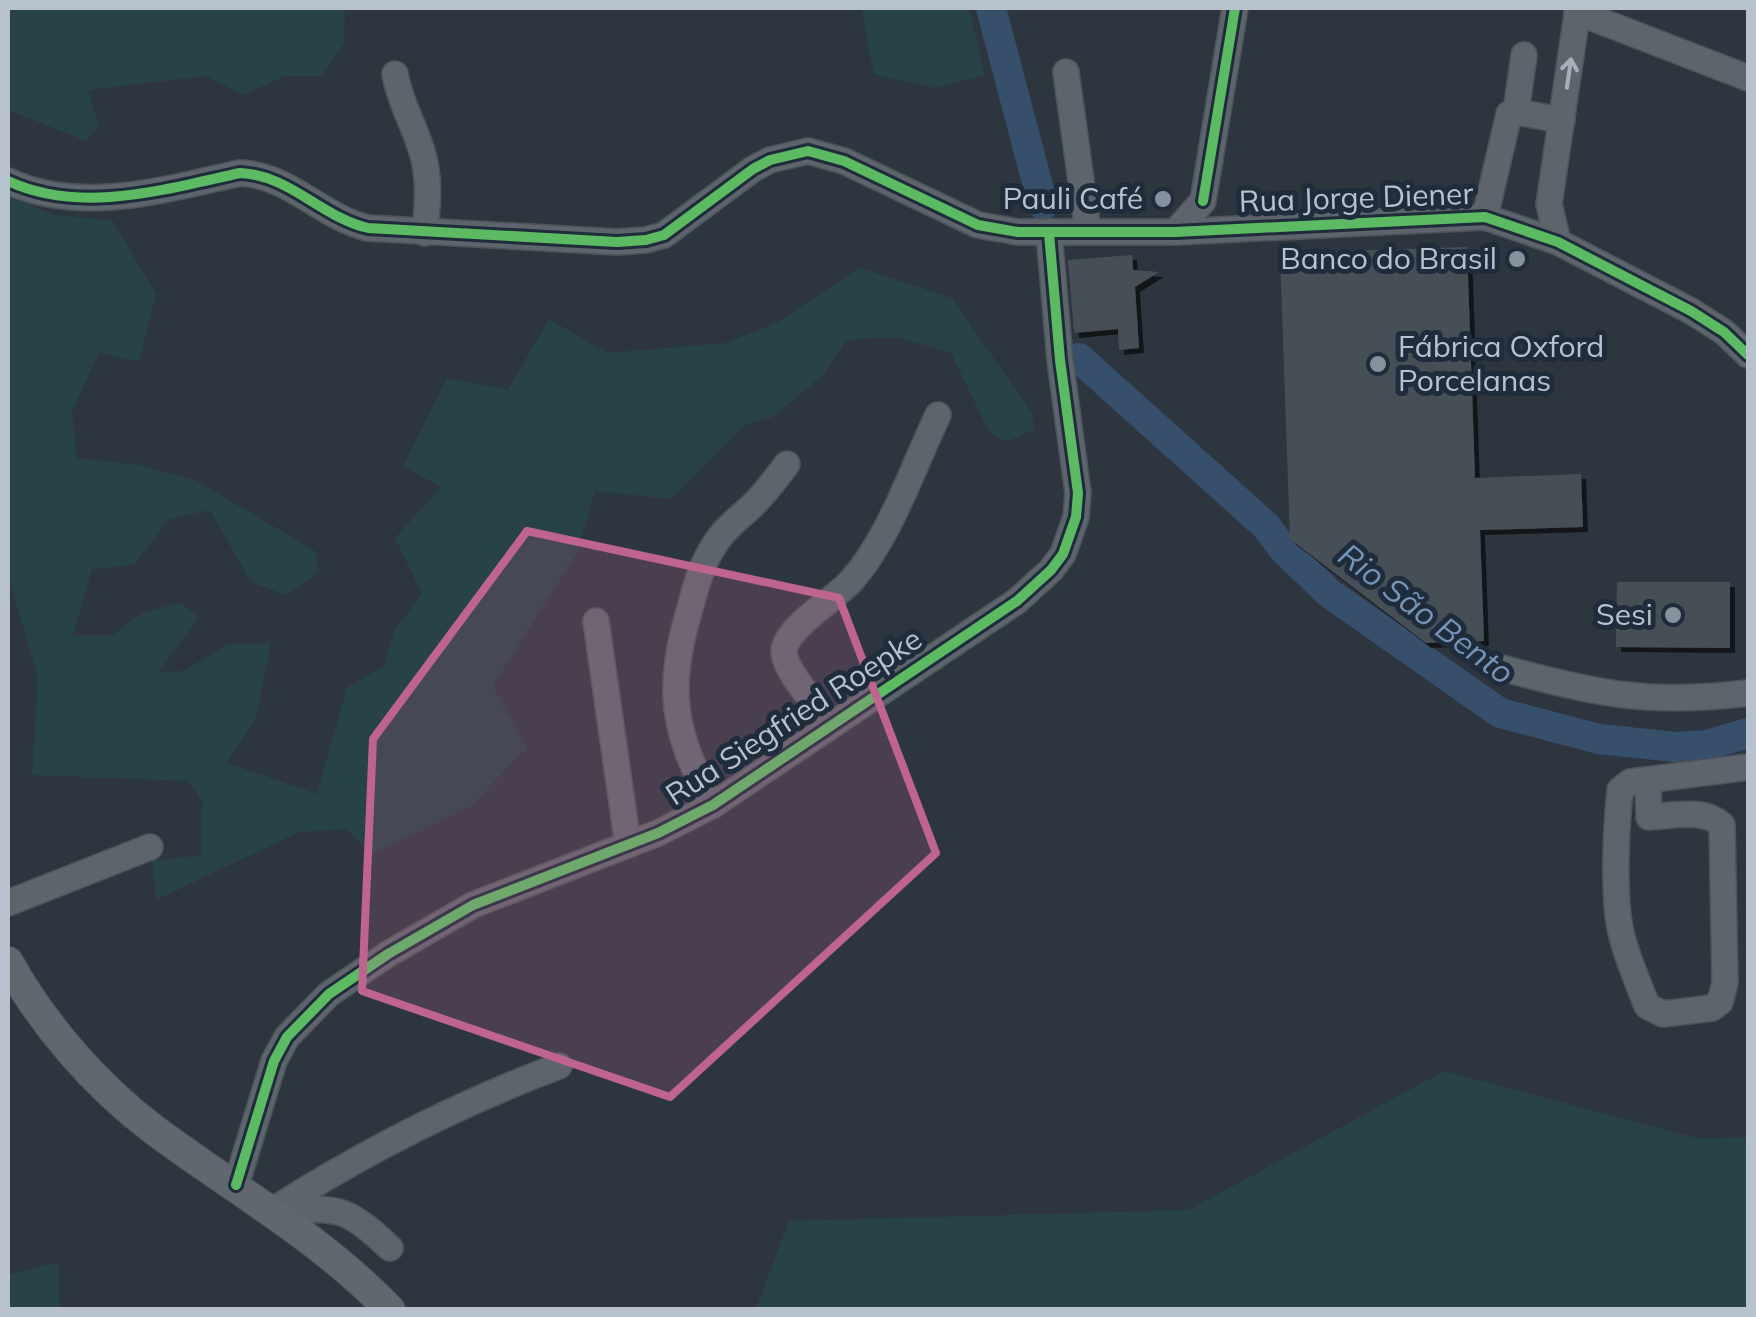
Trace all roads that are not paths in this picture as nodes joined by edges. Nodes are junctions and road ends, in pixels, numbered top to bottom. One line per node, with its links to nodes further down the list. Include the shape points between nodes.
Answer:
1 (1235, 8): 10 (street)
2 (1578, 10): 6 (street); 8 (street, one-way to 2)
3 (1524, 55): 7 (street)
4 (1066, 72): 14 (street)
5 (396, 74): 16 (street, via 424,155)
6 (1748, 78)
7 (1516, 112): 8 (street); 12 (street, via 1509,114)
8 (1562, 120): 11 (street)
9 (8, 181): 16 (street, Rua Jorge Diener, via 48,194 116,197 258,174 349,224)
10 (1203, 201): 13 (street); 15 (street)
11 (1549, 204): 12 (street, via 1523,220); 18 (street)
12 (1497, 221): 13 (street, Rua Jorge Diener); 18 (street, Rua Jorge Diener)
13 (1225, 228): 15 (street, Rua Jorge Diener)
14 (1088, 231): 15 (street, Rua Jorge Diener); 17 (street, Rua Jorge Diener)
15 (1175, 232)
16 (425, 233): 17 (street, Rua Jorge Diener, via 646,240 678,226 753,169 808,151 844,161 978,225)
17 (1049, 233): 25 (street, Rua Siegfried Roepke, via 1078,493 1072,536 1052,570 1016,600)
18 (1558, 242): 19 (street, Rua Jorge Diener, via 1709,321)
19 (1748, 355)
20 (938, 415): 25 (street, via 865,564 787,640 788,665)
21 (787, 464): 28 (street, via 715,543 680,644 674,692 680,726)
22 (596, 622): 29 (street)
23 (1502, 668): 24 (street, via 1627,698)
24 (1748, 693)
25 (830, 724): 28 (street, Rua Siegfried Roepke)
26 (1748, 767): 27 (street)
27 (1648, 780): 27 (street, via 1649,817 1704,815 1722,824 1724,983 1712,1008 1663,1014 1647,1006 1626,950 1618,918 1620,790)
28 (713, 805): 29 (street, Rua Siegfried Roepke)
29 (628, 845): 34 (street, Rua Siegfried Roepke, via 472,906 329,994 287,1037 274,1061)
30 (150, 847): 31 (street)
31 (8, 903)
32 (8, 962): 34 (main road, via 93,1075 150,1126)
33 (559, 1066): 35 (street, via 408,1131)
34 (236, 1185): 35 (main road)
35 (274, 1210): 36 (street, via 347,1213); 37 (main road)
36 (390, 1248)
37 (390, 1310)

